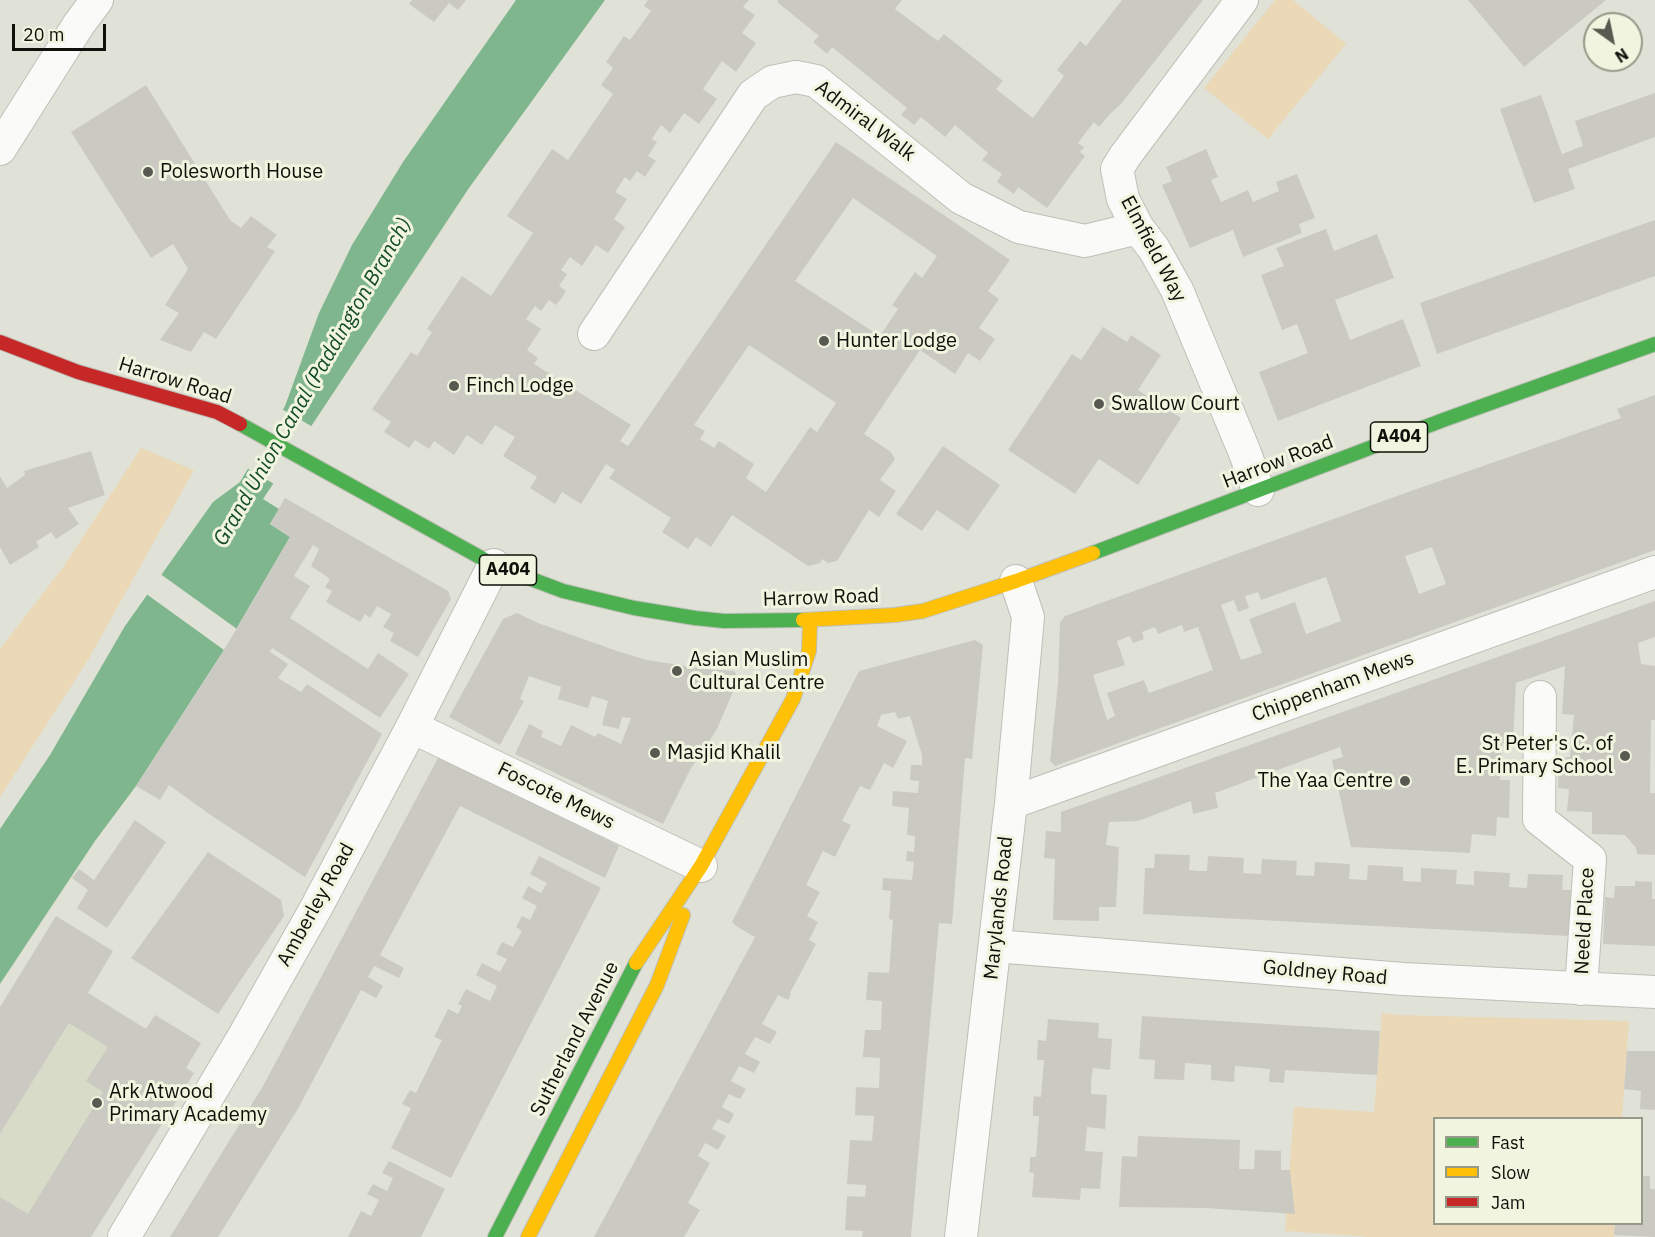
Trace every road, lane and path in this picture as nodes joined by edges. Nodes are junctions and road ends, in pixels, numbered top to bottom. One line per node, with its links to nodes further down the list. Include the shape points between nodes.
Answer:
1 (98, 0): 3 (street)
2 (1242, 0): 4 (street, Elmfield Way, via 1117,169 1124,199)
3 (0, 148)
4 (1138, 228): 5 (street, Admiral Walk, via 1084,241 1019,227 961,198 816,81 796,76 772,82 753,95); 8 (street, Elmfield Way, via 1177,290)
5 (594, 334)
6 (0, 342): 9 (main road, Harrow Road / A404, via 78,372 217,412)
7 (1655, 344): 8 (main road, Harrow Road / A404)
8 (1258, 490): 11 (main road, Harrow Road / A404)
9 (494, 565): 12 (main road, Harrow Road / A404, via 563,591 634,608 724,621); 14 (street, Amberley Road)
10 (1655, 572): 15 (street, Chippenham Mews)
11 (1016, 580): 12 (main road, Harrow Road / A404, via 923,611); 15 (street, Marylands Road, via 1028,617)
12 (810, 620): 16 (main road, Sutherland Avenue, via 809,651 793,699)
13 (1540, 697): 18 (street, Neeld Place, via 1539,819 1590,859)
14 (412, 727): 16 (street, Foscote Mews); 20 (street, Amberley Road, via 241,1041)
15 (1011, 803): 17 (street, Marylands Road)
16 (701, 866): 21 (main road, Sutherland Avenue, via 630,972); 22 (main road, Sutherland Avenue, via 657,985)
17 (995, 946): 18 (street, Goldney Road, via 1403,979); 23 (street, Marylands Road)
18 (1581, 989): 19 (street, Goldney Road)
19 (1655, 992)
20 (124, 1237)
21 (495, 1237)
22 (528, 1237)
23 (961, 1237)

